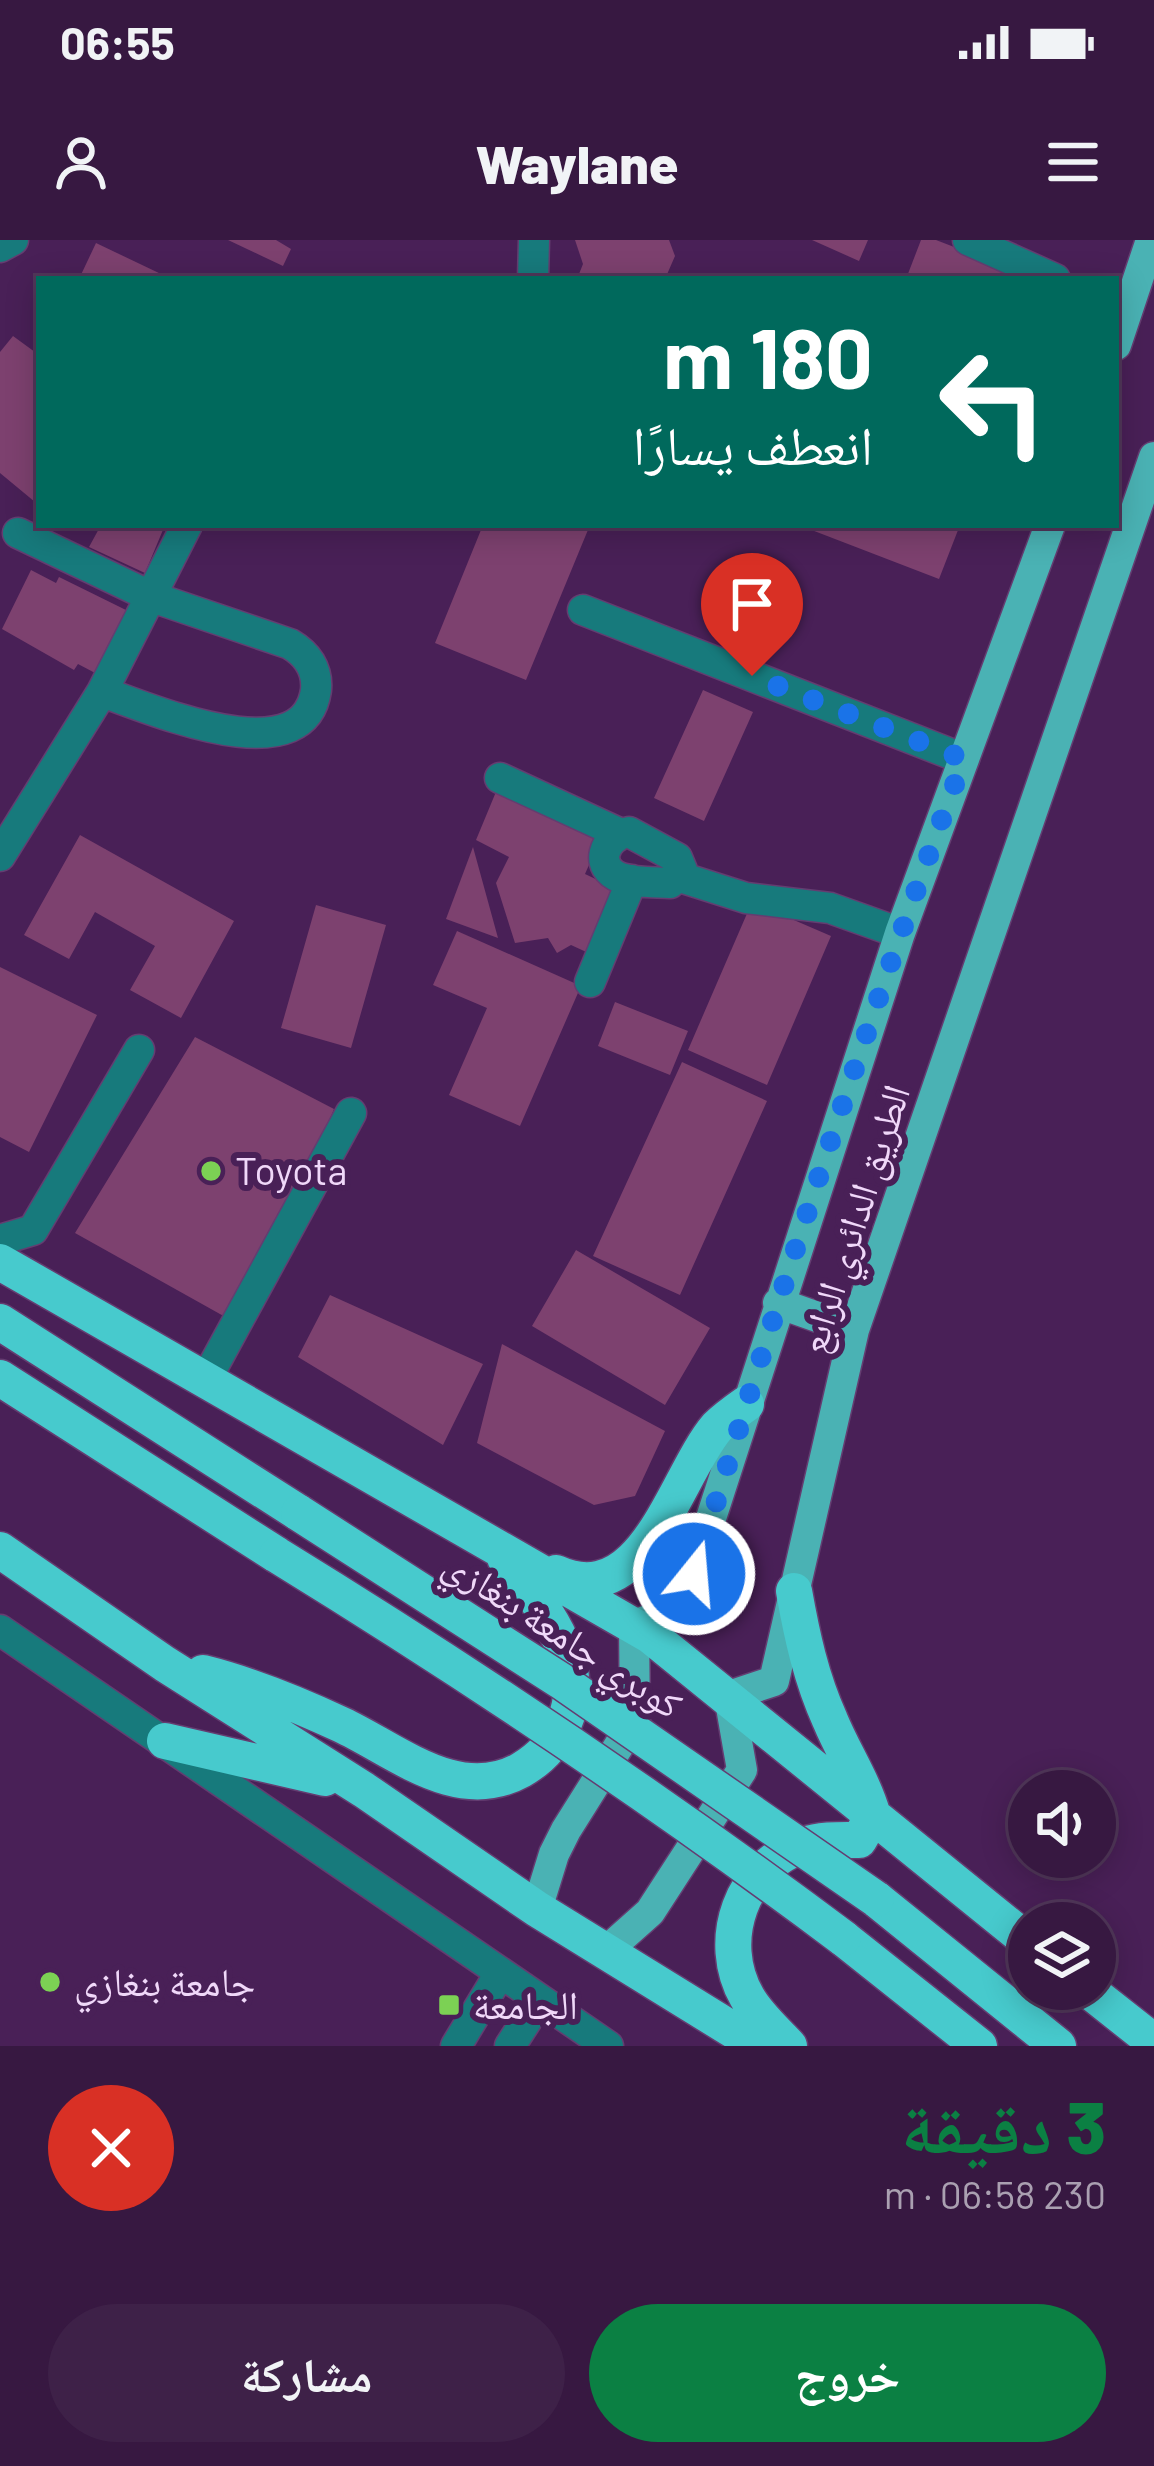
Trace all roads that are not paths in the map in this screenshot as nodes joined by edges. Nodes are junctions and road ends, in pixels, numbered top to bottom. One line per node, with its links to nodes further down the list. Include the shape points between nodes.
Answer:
1 (13, 240): 5 (street)
2 (534, 240): 6 (street)
3 (968, 240): 7 (street)
4 (1151, 240): 8 (main road)
5 (0, 247)
6 (533, 276)
7 (1048, 276)
8 (1122, 309)
9 (1154, 457): 30 (main road, الطريق الدائري الرابع)
10 (186, 528): 13 (street)
11 (1049, 528): 16 (main road, الطريق الدائري الرابع)
12 (18, 533): 13 (street)
13 (152, 597): 15 (street); 15 (street, via 300,650 314,671 310,706 282,728 233,733)
14 (583, 610): 16 (street)
15 (102, 692): 19 (street)
16 (964, 759): 22 (main road, الطريق الدائري الرابع)
17 (500, 778): 18 (street)
18 (620, 833): 20 (street, via 638,834 676,858); 21 (street, via 606,846 605,863)
19 (0, 856)
20 (680, 877): 21 (street); 22 (street, via 746,898 830,908)
21 (632, 880): 23 (street)
22 (900, 933): 28 (main road, الطريق الدائري الرابع)
23 (590, 982)
24 (139, 1050): 26 (street, via 33,1230)
25 (351, 1113): 32 (street)
26 (0, 1240)
27 (0, 1262): 32 (highway)
28 (778, 1303): 30 (main road); 33 (main road, الطريق الدائري الرابع)
29 (0, 1322): 57 (highway, كوبري جامعة بنغازي, bridge, via 561,1681 876,1900)
30 (854, 1330): 36 (main road, الطريق الدائري الرابع)
31 (0, 1378): 56 (highway, bridge, via 542,1723 843,1937)
32 (205, 1381): 34 (highway)
33 (746, 1404): 34 (highway, via 718,1426 639,1555 611,1574 577,1582); 37 (main road, الطريق الدائري الرابع, via 682,1607)
34 (497, 1548): 37 (highway); 39 (highway, via 552,1619 572,1694 552,1744 509,1777 455,1781 286,1700)
35 (0, 1550): 39 (highway)
36 (794, 1591): 40 (main road, الطريق الدائري الرابع, via 774,1681); 43 (highway, via 806,1658)
37 (634, 1625): 40 (highway); 44 (main road, via 635,1720 554,1854)
38 (0, 1630): 41 (street)
39 (165, 1664): 42 (highway)
40 (729, 1696): 43 (highway); 46 (main road, via 742,1770 650,1912)
41 (165, 1741): 42 (highway); 47 (street)
42 (364, 1790): 44 (highway)
43 (872, 1816): 45 (highway); 55 (highway, via 860,1840 803,1845 779,1857 739,1910 737,1976)
44 (537, 1910): 46 (highway)
45 (1008, 1925)
46 (604, 1953): 54 (highway)
47 (499, 1975): 48 (street); 51 (street)
48 (539, 2001): 52 (street); 53 (street)
49 (1114, 2010): 50 (highway)
50 (1154, 2042)
51 (456, 2046)
52 (510, 2046)
53 (608, 2046)
54 (759, 2046)
55 (789, 2046)
56 (980, 2046)
57 (1058, 2046)

